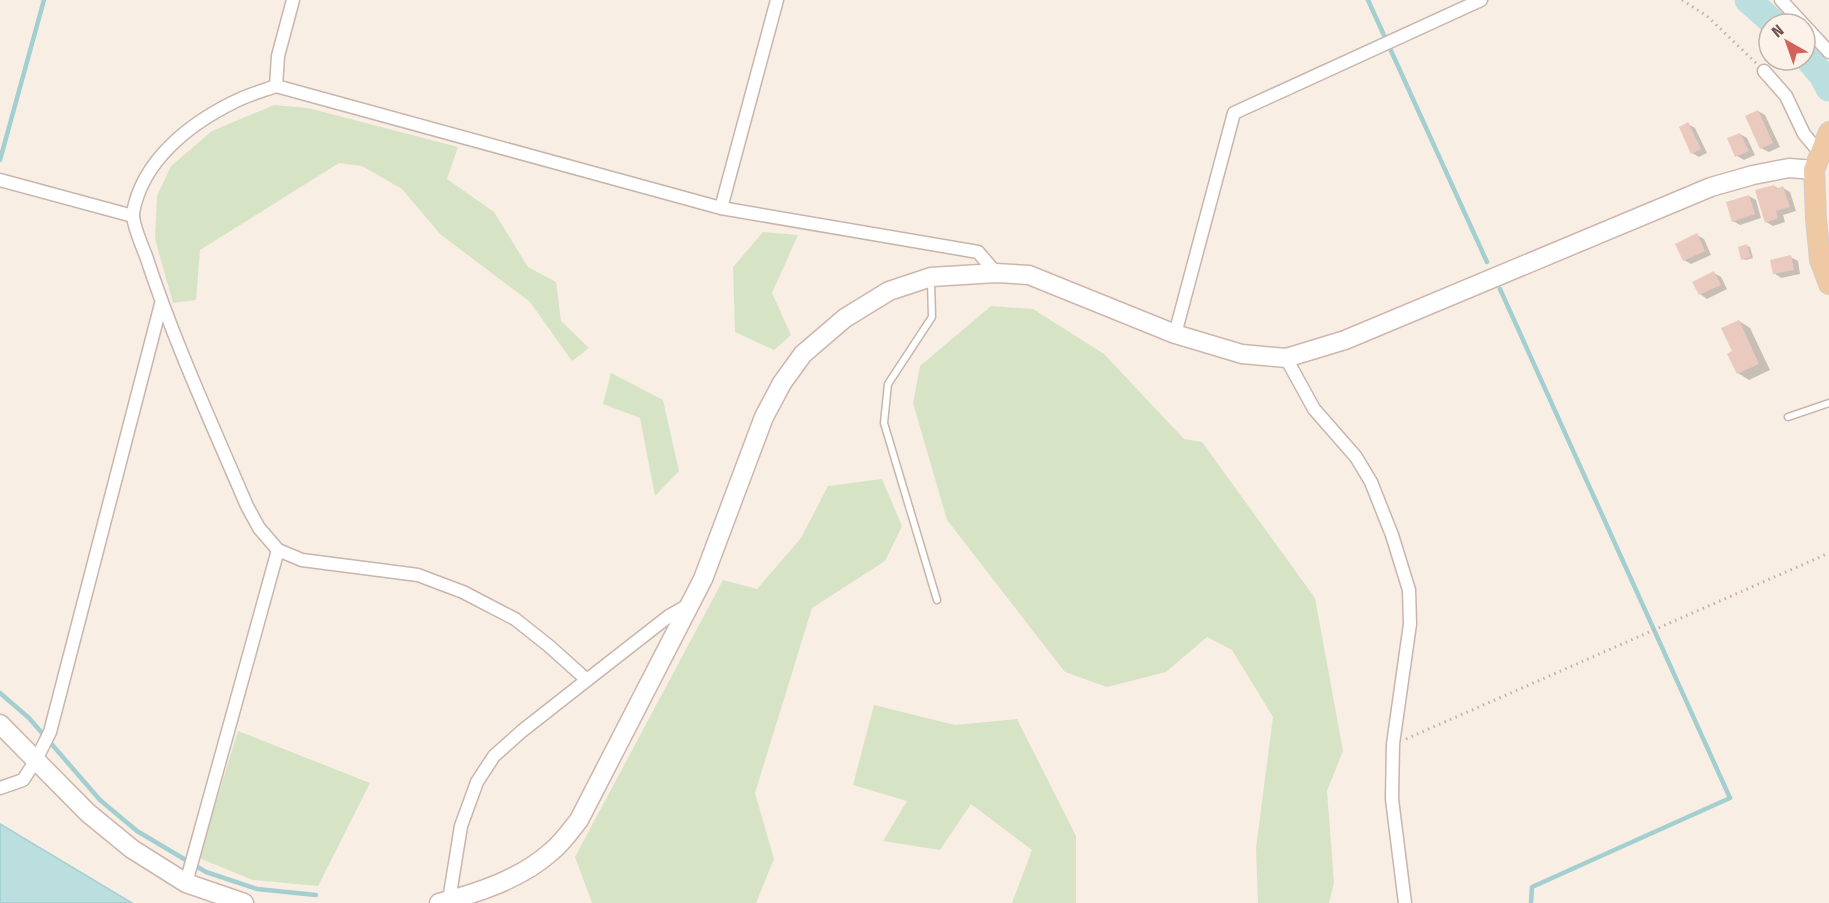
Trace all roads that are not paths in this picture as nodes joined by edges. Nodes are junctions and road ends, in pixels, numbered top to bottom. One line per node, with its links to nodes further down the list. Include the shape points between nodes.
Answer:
1 (293, 0): 9 (street, via 278,56)
2 (777, 0): 12 (street)
3 (1481, 0): 18 (street, via 1234,113)
4 (1781, 0): 5 (street)
5 (1792, 12)
6 (1817, 39): 7 (street)
7 (1829, 52)
8 (1765, 72): 10 (street, via 1786,96 1804,134)
9 (276, 86): 12 (street); 13 (street, via 234,102 168,147 148,171)
10 (1822, 148): 16 (main road, via 1816,218 1820,260); 19 (street, via 1790,168 1711,187 1345,340)
11 (0, 180): 13 (street)
12 (721, 208): 14 (street, via 978,252)
13 (133, 216): 17 (street)
14 (996, 273): 15 (street); 18 (street, via 1029,275)
15 (931, 277): 23 (lane, via 932,317 888,384 884,423); 24 (street, via 889,291 845,318 803,354 764,417)
16 (1829, 284)
17 (161, 304): 22 (street, via 247,506); 27 (street, via 50,732)
18 (1175, 334): 19 (street, via 1242,354)
19 (1286, 358): 32 (street, via 1314,409 1356,457 1371,482 1408,590 1410,624 1393,744 1392,799)
20 (1829, 403): 21 (lane)
21 (1788, 417)
22 (278, 550): 25 (street, via 302,560 418,575 463,592 515,619); 29 (street)
23 (937, 600)
24 (691, 603): 25 (street); 30 (street, via 579,820 553,851 517,875)
25 (587, 680): 30 (street, via 494,756 477,782 461,826)
26 (0, 724): 27 (street)
27 (36, 760): 28 (street, via 23,780); 29 (street, via 88,813 132,849)
28 (0, 788)
29 (186, 883): 31 (street)
30 (444, 902)
31 (244, 903)
32 (1405, 903)

